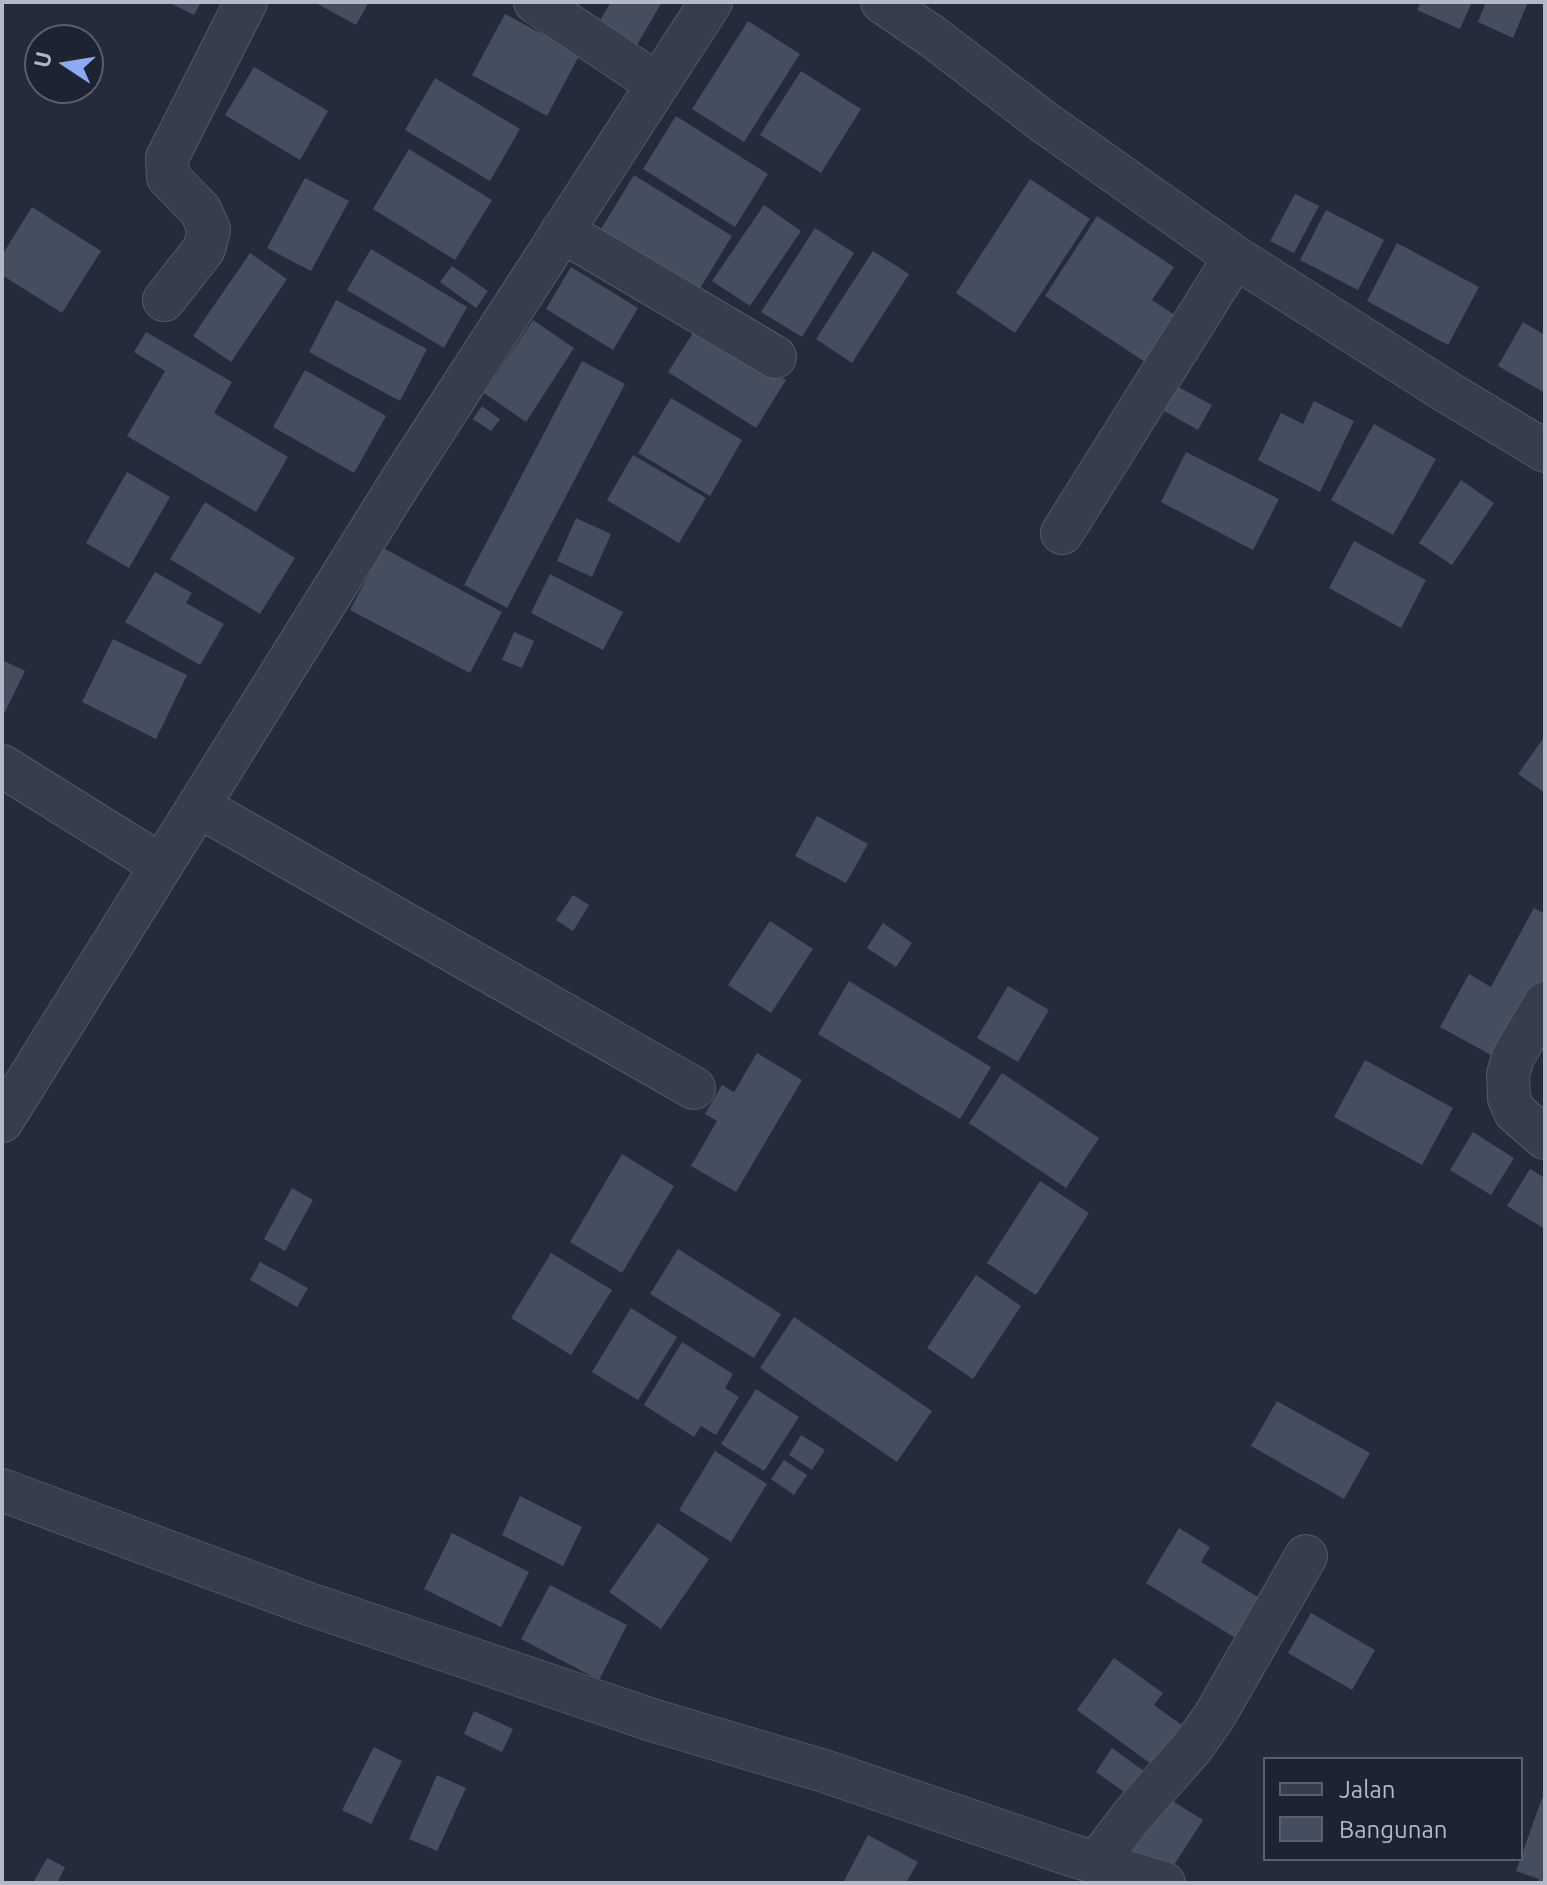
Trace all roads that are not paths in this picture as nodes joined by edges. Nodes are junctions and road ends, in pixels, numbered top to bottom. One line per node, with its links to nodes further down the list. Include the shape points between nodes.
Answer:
1 (246, 2): 8 (street, via 167,158 168,177 201,211 209,230 204,249)
2 (535, 2): 5 (street)
3 (711, 2): 5 (street)
4 (882, 2): 7 (street)
5 (657, 84): 6 (street)
6 (562, 231): 9 (street); 13 (street)
7 (1235, 257): 10 (street); 11 (street)
8 (164, 300)
9 (775, 357)
10 (1545, 451)
11 (1062, 533)
12 (2, 766): 14 (street)
13 (198, 806): 14 (street); 16 (street)
14 (161, 865): 17 (street)
15 (1545, 1003): 18 (street, via 1508,1075 1515,1112)
16 (694, 1088)
17 (2, 1121)
18 (1545, 1138)
19 (2, 1490): 21 (street, via 306,1603 652,1720 909,1799)
20 (1306, 1556): 21 (street, via 1192,1748 1136,1811)
21 (1074, 1867): 22 (street)
22 (1164, 1883)

